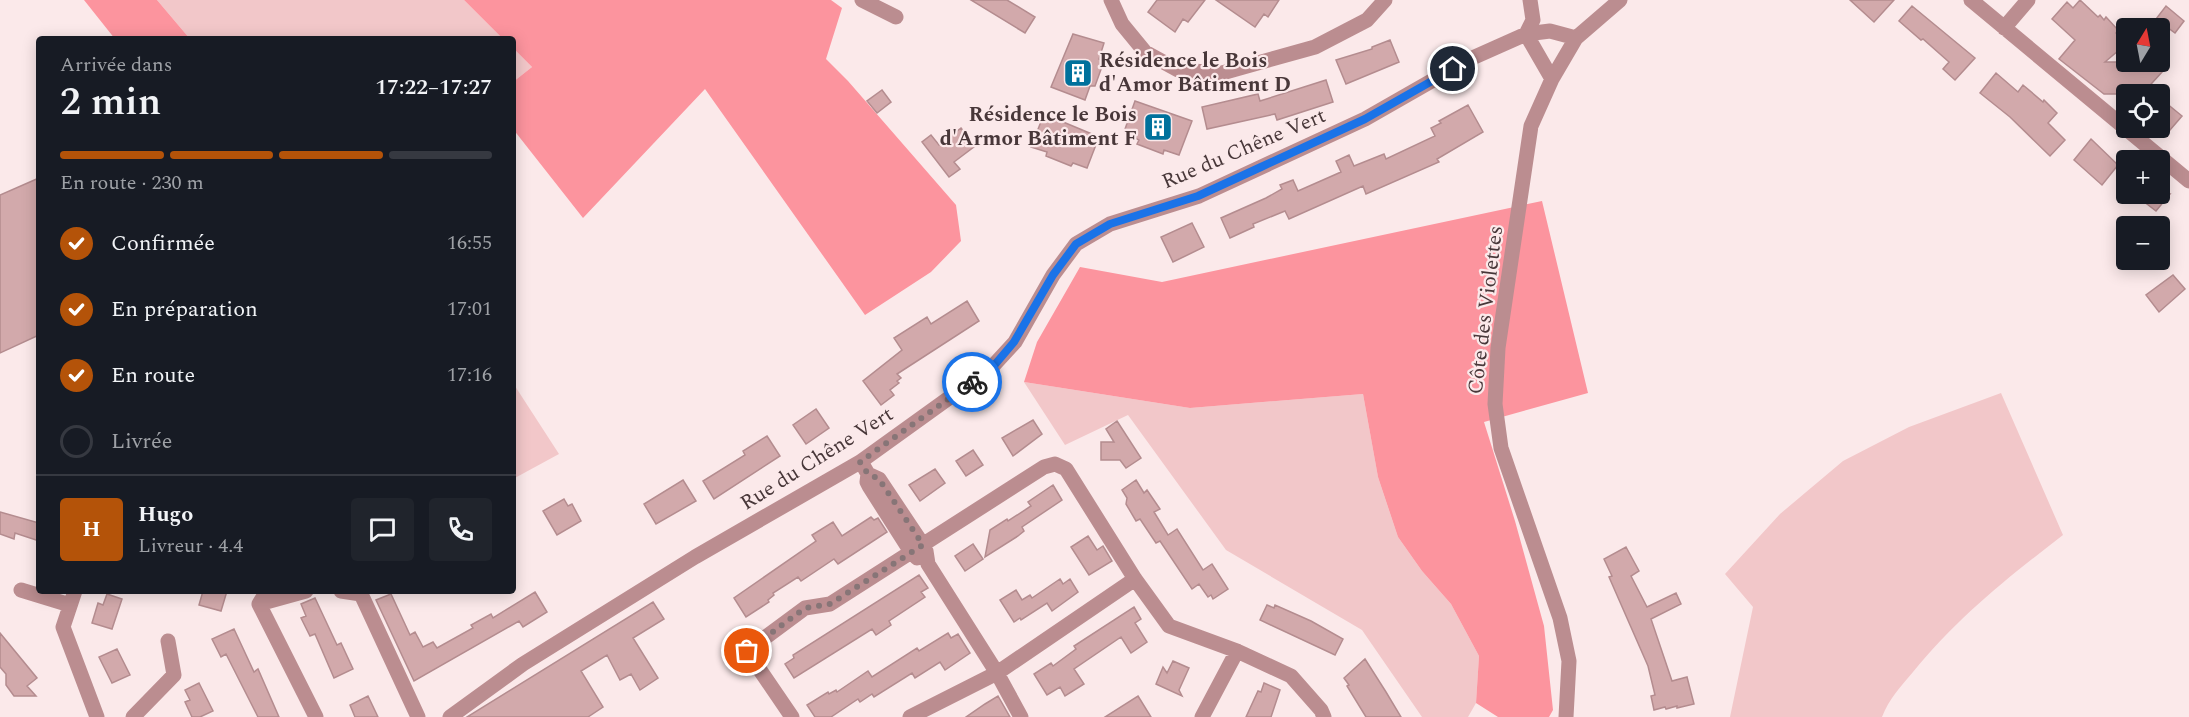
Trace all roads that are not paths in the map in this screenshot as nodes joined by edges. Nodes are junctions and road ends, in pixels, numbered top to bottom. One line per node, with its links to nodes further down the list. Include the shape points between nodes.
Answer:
1 (862, 0): 8 (street)
2 (1111, 0): 3 (street, via 1122,24 1145,52 1178,70 1222,73 1315,47 1367,20)
3 (1385, 0)
4 (1530, 0): 10 (street, via 1533,20)
5 (1620, 0): 11 (street, Côte des Violettes)
6 (1971, 0): 9 (street)
7 (2028, 0): 9 (street)
8 (896, 17)
9 (2004, 28): 13 (street)
10 (1526, 34): 11 (street, Rue du Chêne Vert, via 1550,31); 12 (street); 14 (street, Rue du Chêne Vert, via 1470,59 1355,124 1198,196 1110,224 1076,244 1014,342 992,368)
11 (1576, 38): 12 (street, Côte des Violettes)
12 (1552, 80): 37 (street, Côte des Violettes, via 1531,126 1498,348 1495,404 1501,448 1560,618 1569,661)
13 (2189, 181)
14 (864, 468): 15 (street, via 869,486); 31 (street, Rue du Chêne Vert, via 695,557 523,664)
15 (917, 549): 16 (street, via 1044,467 1055,464 1066,469); 26 (street); 32 (street, via 830,604 805,608 747,651)
16 (1136, 579): 25 (street, via 1169,626); 26 (street)
17 (21, 590): 18 (street)
18 (36, 592)
19 (46, 594): 23 (street)
20 (284, 594): 22 (street)
21 (361, 594): 30 (street)
22 (263, 597): 29 (street)
23 (72, 598): 27 (street, via 63,627)
24 (168, 641): 28 (street, via 174,675)
25 (1237, 651): 35 (street); 36 (street, via 1291,676)
26 (997, 673): 33 (street); 34 (street)
27 (97, 717)
28 (133, 717)
29 (316, 717)
30 (418, 717)
31 (450, 717)
32 (792, 717)
33 (910, 717)
34 (1021, 717)
35 (1202, 717)
36 (1324, 717)
37 (1566, 717)

